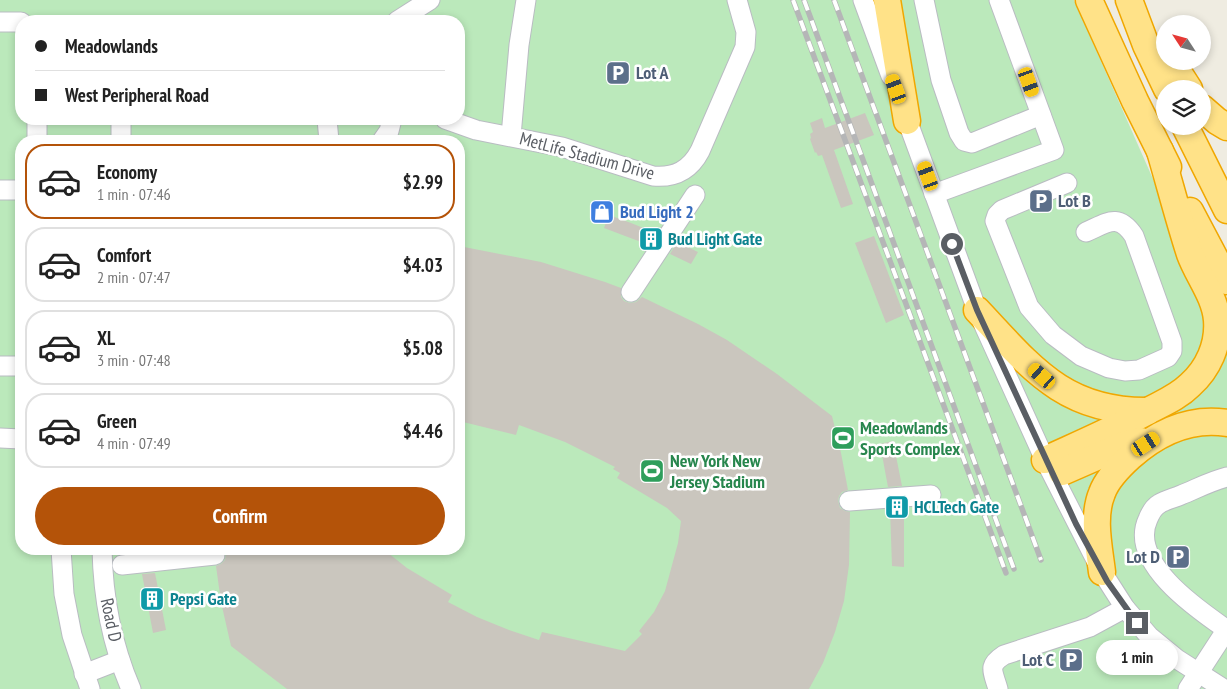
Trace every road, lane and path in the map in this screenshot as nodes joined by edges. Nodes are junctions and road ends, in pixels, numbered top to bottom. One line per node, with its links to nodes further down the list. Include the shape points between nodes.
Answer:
1 (430, 0): 10 (street)
2 (526, 0): 21 (street, MetLife Stadium Drive)
3 (737, 0): 21 (street, MetLife Stadium Drive, via 746,32 745,47 700,151 685,169 670,176 653,176 562,147)
4 (863, 0): 17 (street)
5 (887, 0): 17 (highway)
6 (924, 0): 15 (street, via 941,80 964,141 972,143)
7 (998, 0): 15 (street)
8 (1089, 0): 22 (highway)
9 (1130, 0): 13 (highway); 14 (highway)
10 (406, 15)
11 (0, 22): 12 (street)
12 (15, 22)
13 (1156, 39)
14 (1162, 80)
15 (1041, 115): 26 (street, via 1054,150)
16 (1211, 116): 19 (highway)
17 (907, 121): 26 (street)
18 (461, 125): 21 (street, MetLife Stadium Drive)
19 (1227, 127)
20 (1190, 135): 28 (highway)
21 (511, 136)
22 (1160, 151): 30 (highway); 35 (highway, via 1191,256 1216,310 1218,329 1214,349 1198,377 1183,392)
23 (1067, 183): 29 (street, via 1002,210 995,221 1029,307 1053,335 1082,356 1109,368 1139,370 1168,357 1172,342 1128,226 1113,220)
24 (0, 190): 25 (street)
25 (15, 190)
26 (934, 194): 32 (street)
27 (695, 195): 31 (street)
28 (1227, 210)
29 (1086, 232)
30 (1227, 281)
31 (631, 292)
32 (977, 310): 35 (highway, via 1033,369 1058,388 1099,406); 40 (street)
33 (0, 366): 34 (street)
34 (15, 366)
35 (1149, 411): 40 (highway)
36 (1227, 423): 37 (highway, via 1192,423)
37 (1156, 437): 40 (highway); 48 (highway, via 1124,462 1102,492 1098,523)
38 (0, 438): 39 (street)
39 (15, 438)
40 (1049, 468): 48 (street)
41 (1227, 477): 50 (street, via 1158,504 1144,531 1149,554 1172,587 1190,604)
42 (931, 494): 43 (street)
43 (849, 501)
44 (61, 555): 53 (street, via 64,594 72,635)
45 (102, 555): 51 (street, Road D, via 108,617)
46 (207, 555): 47 (street)
47 (122, 565)
48 (1102, 572): 49 (street)
49 (1125, 608): 52 (street, via 1149,636); 55 (street, via 1090,627 1004,655 992,667)
50 (1227, 629): 52 (street)
51 (120, 660): 53 (street); 54 (street, Road D)
52 (1199, 672): 56 (street); 57 (street)
53 (87, 681)
54 (130, 689)
55 (998, 689)
56 (1188, 689)
57 (1224, 689)

